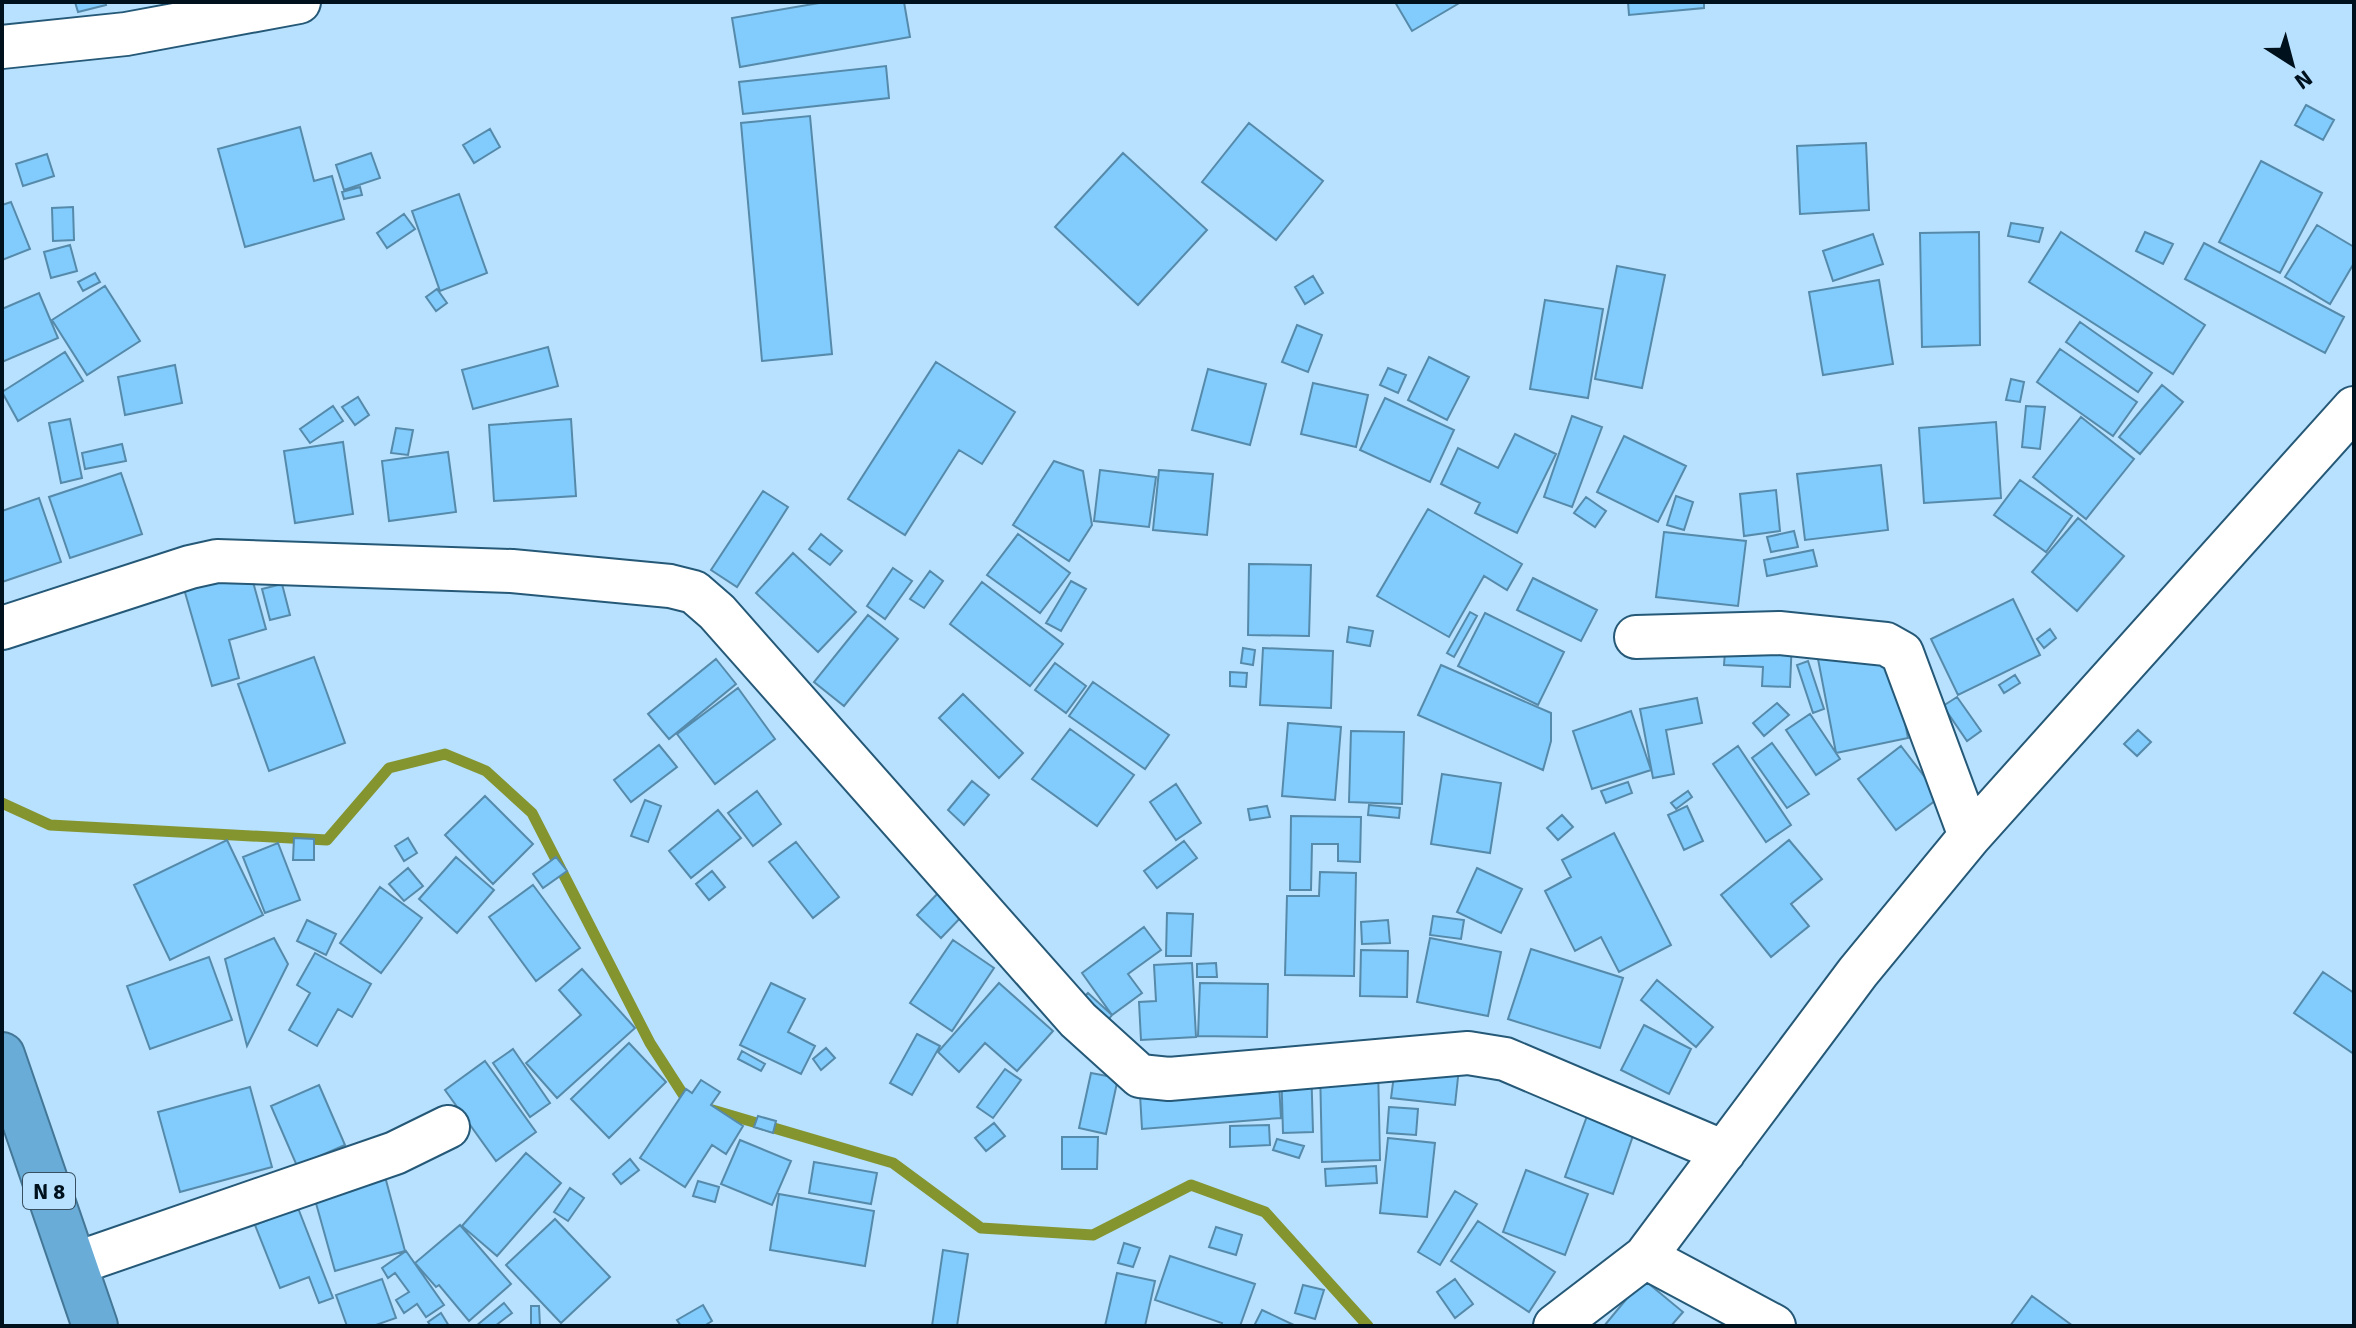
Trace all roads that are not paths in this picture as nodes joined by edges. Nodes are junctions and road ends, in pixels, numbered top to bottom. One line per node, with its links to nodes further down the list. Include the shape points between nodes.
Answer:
1 (299, 2): 2 (street, via 126,34)
2 (2, 47)
3 (2354, 408): 6 (street)
4 (2, 628): 9 (street, via 217,561 512,571 694,592 1078,1020 1140,1076 1169,1079 1468,1053 1505,1059)
5 (1636, 637): 6 (street, via 1779,633 1886,644 1902,653)
6 (1970, 836): 9 (street, via 1858,972)
7 (2, 1055): 11 (highway, N 8)
8 (448, 1127): 11 (street, via 395,1153)
9 (1724, 1152): 10 (street)
10 (1645, 1257): 13 (street); 14 (street)
11 (74, 1264): 12 (highway, N 8)
12 (95, 1326)
13 (1555, 1326)
14 (1774, 1326)

